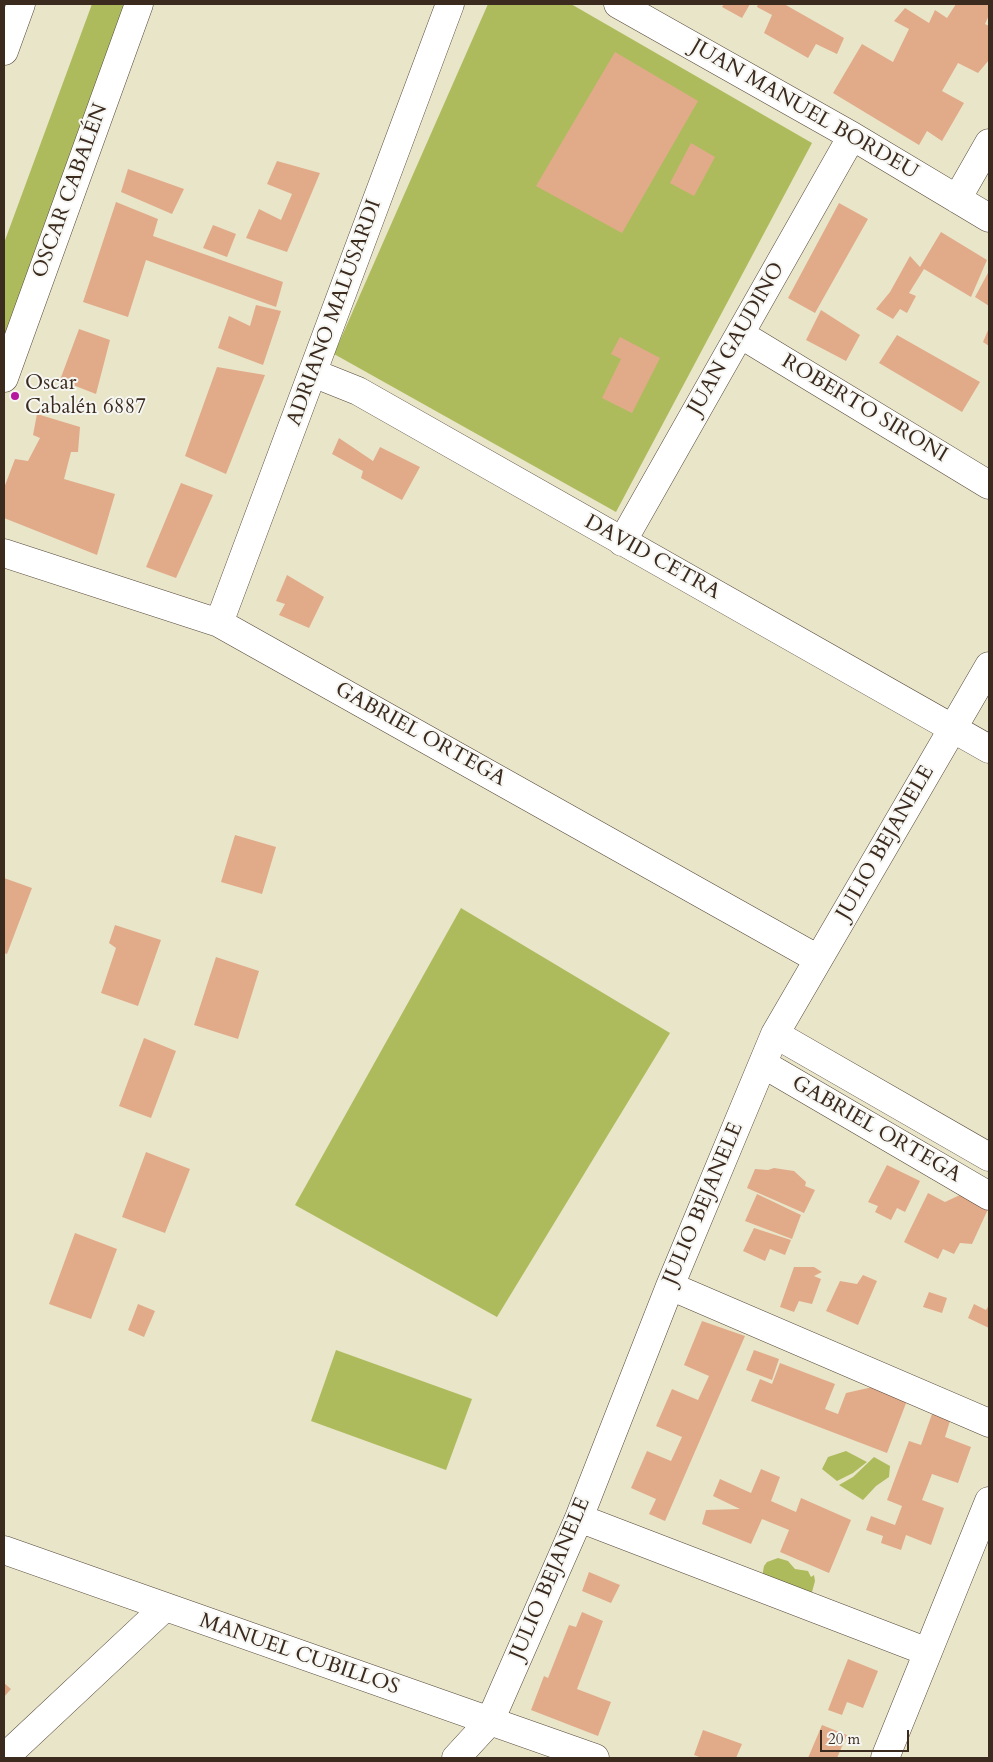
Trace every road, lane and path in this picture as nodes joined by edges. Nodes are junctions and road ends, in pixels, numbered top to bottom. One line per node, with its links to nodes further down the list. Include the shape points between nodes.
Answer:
1 (21, 4): 5 (street)
2 (139, 4): 12 (street, OSCAR CABALÉN)
3 (450, 4): 11 (street, ADRIANO MALUSARDI)
4 (618, 4): 6 (street, JUAN MANUEL BORDEU)
5 (4, 51)
6 (852, 136): 8 (street, JUAN MANUEL BORDEU); 10 (street, JUAN GAUDINO)
7 (989, 143): 8 (street)
8 (957, 199): 9 (street, JUAN MANUEL BORDEU)
9 (989, 218)
10 (740, 334): 13 (street, ROBERTO SIRONI); 14 (street, JUAN GAUDINO)
11 (313, 373): 14 (street, DAVID CETRA, via 358,391); 16 (street, ADRIANO MALUSARDI)
12 (4, 378)
13 (989, 485)
14 (622, 542): 18 (street, DAVID CETRA)
15 (4, 553): 16 (street, GABRIEL ORTEGA)
16 (220, 623): 20 (street, GABRIEL ORTEGA)
17 (989, 666): 18 (street, JULIO BEJANELE)
18 (954, 728): 19 (street, DAVID CETRA); 20 (street, JULIO BEJANELE)
19 (989, 749)
20 (818, 959): 21 (street, JULIO BEJANELE)
21 (775, 1034): 22 (street, JULIO BEJANELE); 23 (street, GABRIEL ORTEGA)
22 (762, 1064): 24 (street, GABRIEL ORTEGA); 25 (street, JULIO BEJANELE)
23 (989, 1157)
24 (989, 1196)
25 (670, 1286): 26 (street); 28 (street, JULIO BEJANELE)
26 (989, 1423)
27 (989, 1501): 31 (street)
28 (579, 1518): 31 (street); 32 (street, JULIO BEJANELE)
29 (4, 1550): 30 (street, MANUEL CUBILLOS)
30 (164, 1608): 32 (street, MANUEL CUBILLOS); 33 (street)
31 (928, 1652): 36 (street)
32 (490, 1721): 34 (street, JULIO BEJANELE); 35 (street, MANUEL CUBILLOS)
33 (4, 1758)
34 (456, 1758)
35 (595, 1758)
36 (885, 1758)

